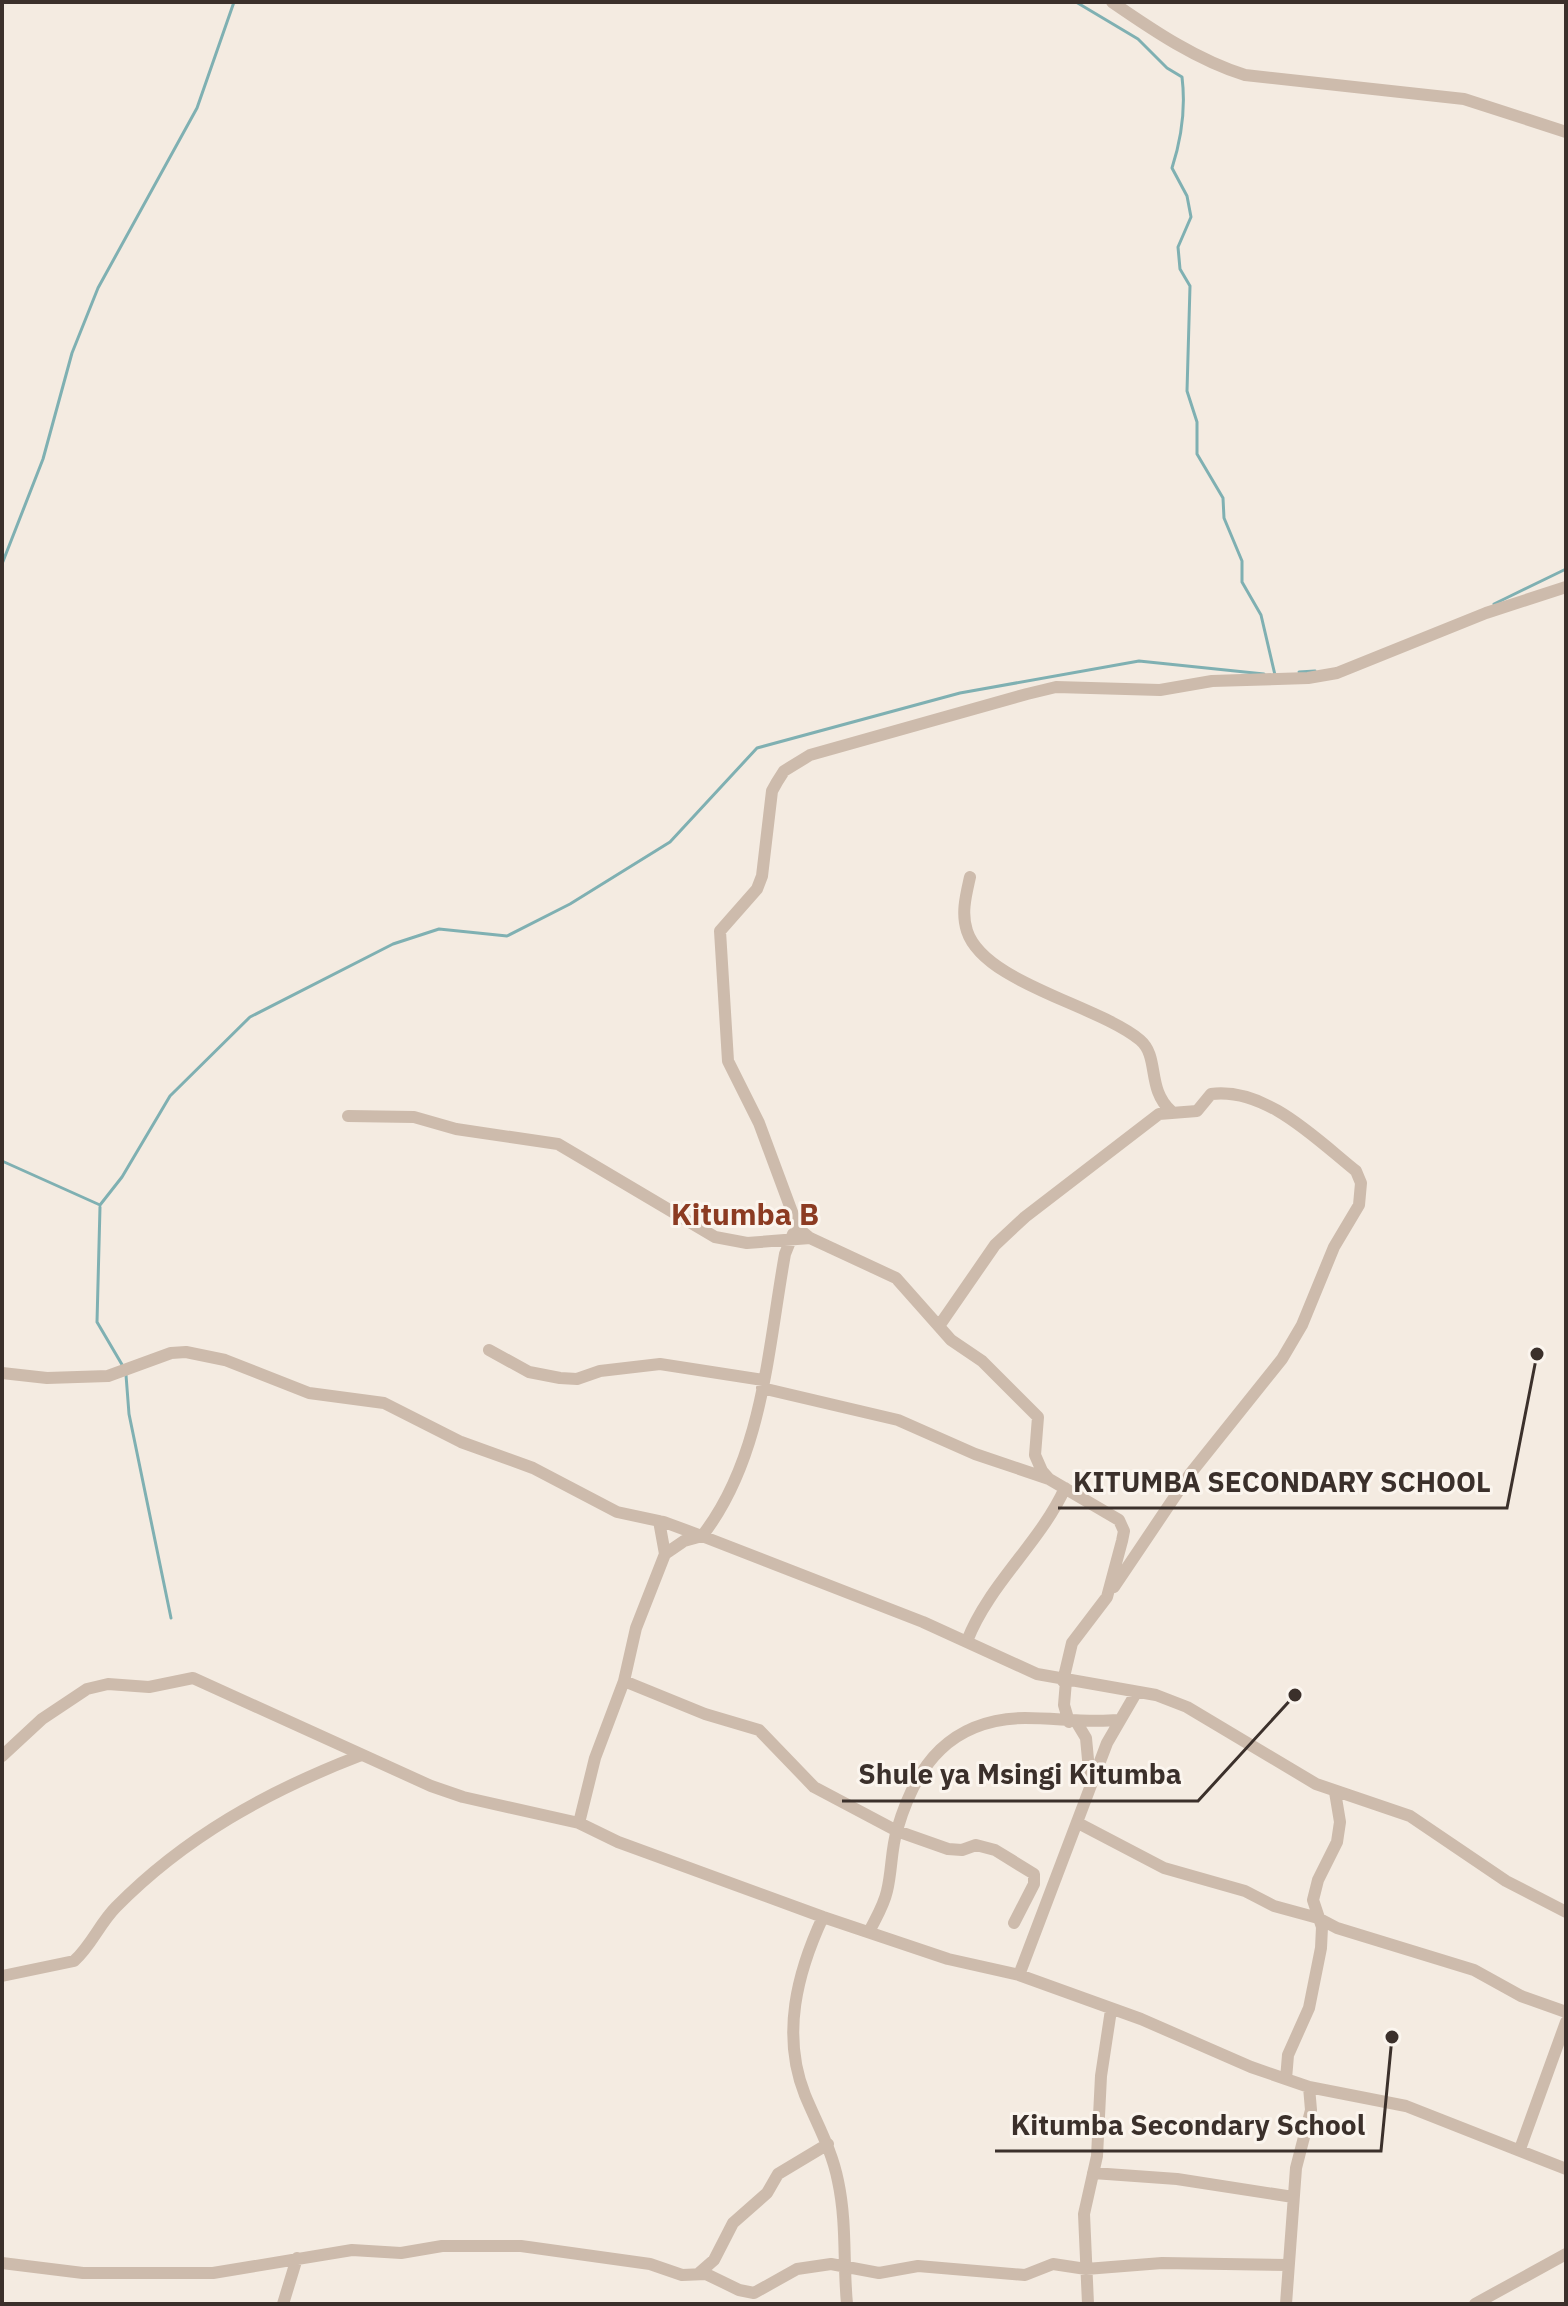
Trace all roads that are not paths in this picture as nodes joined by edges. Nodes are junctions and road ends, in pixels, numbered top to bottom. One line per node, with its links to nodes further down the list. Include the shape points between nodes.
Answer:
1 (1112, 2): 2 (street, via 1184,48 1245,75 1464,99)
2 (1566, 132)
3 (1566, 587): 7 (street, via 1337,673 1128,692 1056,687 810,755 784,771 772,791 762,876 757,889 723,923 718,946 728,1061 759,1123)
4 (970, 877): 5 (street, via 966,929 981,955 1141,1041 1152,1062 1157,1092)
5 (1171, 1111): 10 (street, via 1150,1121 1012,1228); 19 (street, via 1197,1111 1211,1094 1265,1102 1356,1171 1361,1195 1282,1359 1198,1462)
6 (348, 1116): 8 (street, via 414,1117 456,1129 544,1140 715,1237 747,1243)
7 (794, 1222): 8 (street); 9 (street)
8 (791, 1238): 9 (street); 13 (street)
9 (810, 1238): 10 (street, via 896,1278)
10 (939, 1326): 14 (street, via 1038,1417 1035,1455)
11 (489, 1350): 13 (street, via 529,1372 560,1378 660,1364)
12 (2, 1373): 16 (street, via 93,1378 171,1353 204,1355 309,1393 384,1403 461,1442 533,1468 617,1512)
13 (762, 1384): 14 (street, via 898,1420); 17 (street, via 753,1430 726,1498)
14 (1049, 1479): 15 (street)
15 (1065, 1488): 19 (street, via 1114,1515 1123,1527); 20 (street, via 977,1616)
16 (659, 1521): 17 (street); 18 (street)
17 (702, 1536): 18 (street); 20 (street)
18 (665, 1554): 21 (street, via 636,1628)
19 (1107, 1597): 22 (street, via 1072,1643)
20 (967, 1641): 22 (street, via 1037,1674)
21 (624, 1681): 30 (street, via 595,1758); 32 (street, via 759,1730 814,1787)
22 (1065, 1681): 23 (street); 25 (street, via 1063,1701)
23 (1136, 1693): 24 (street); 29 (street, via 1201,1713)
24 (1118, 1720): 25 (street); 28 (street)
25 (1073, 1722): 28 (street, via 1089,1755); 32 (street, via 1010,1719 945,1742 918,1777)
26 (2, 1756): 27 (street, via 42,1719 87,1689 108,1684 157,1686 184,1677 202,1680)
27 (359, 1756): 30 (street, via 463,1797); 39 (street, via 287,1784 210,1830 117,1906 74,1961)
28 (1090, 1790): 31 (street)
29 (1335, 1792): 33 (street, via 1396,1809 1506,1881); 35 (street, via 1340,1822 1315,1892)
30 (579, 1823): 34 (street)
31 (1078, 1823): 35 (street, via 1164,1868); 38 (street)
32 (897, 1831): 36 (street, via 948,1849 981,1845 1028,1869 1034,1884); 37 (street, via 887,1893)
33 (1566, 1912)
34 (823, 1917): 37 (street); 45 (street, via 800,1972 794,2005 799,2076)
35 (1318, 1918): 41 (street, via 1474,1970 1521,1996); 43 (street, via 1323,1938 1309,2008 1288,2055)
36 (1014, 1923)
37 (870, 1930): 38 (street, via 948,1959)
38 (1019, 1975): 40 (street)
39 (2, 1976)
40 (1111, 2010): 43 (street, via 1160,2025); 48 (street)
41 (1566, 2012)
42 (1566, 2022): 46 (street)
43 (1286, 2079): 44 (street)
44 (1309, 2087): 46 (street, via 1406,2106 1492,2143); 49 (street, via 1311,2110)
45 (828, 2144): 53 (street, via 841,2201); 56 (street, via 778,2174 767,2193 733,2223 714,2260)
46 (1524, 2150): 47 (street)
47 (1566, 2169)
48 (1093, 2173): 49 (street, via 1177,2179); 55 (street, via 1084,2214)
49 (1293, 2197): 54 (street)
50 (1566, 2254): 61 (street)
51 (297, 2258): 52 (street, via 213,2273 83,2273); 56 (street, via 352,2250 401,2253 442,2246 521,2246); 57 (street)
52 (2, 2263)
53 (847, 2265): 55 (street, via 879,2273 918,2266 1025,2275 1053,2264); 56 (street, via 797,2269 754,2293); 58 (street)
54 (1288, 2265): 55 (street, via 1162,2263); 60 (street)
55 (1086, 2269): 59 (street)
56 (698, 2274)
57 (283, 2304)
58 (847, 2304)
59 (1088, 2304)
60 (1286, 2304)
61 (1475, 2304)

